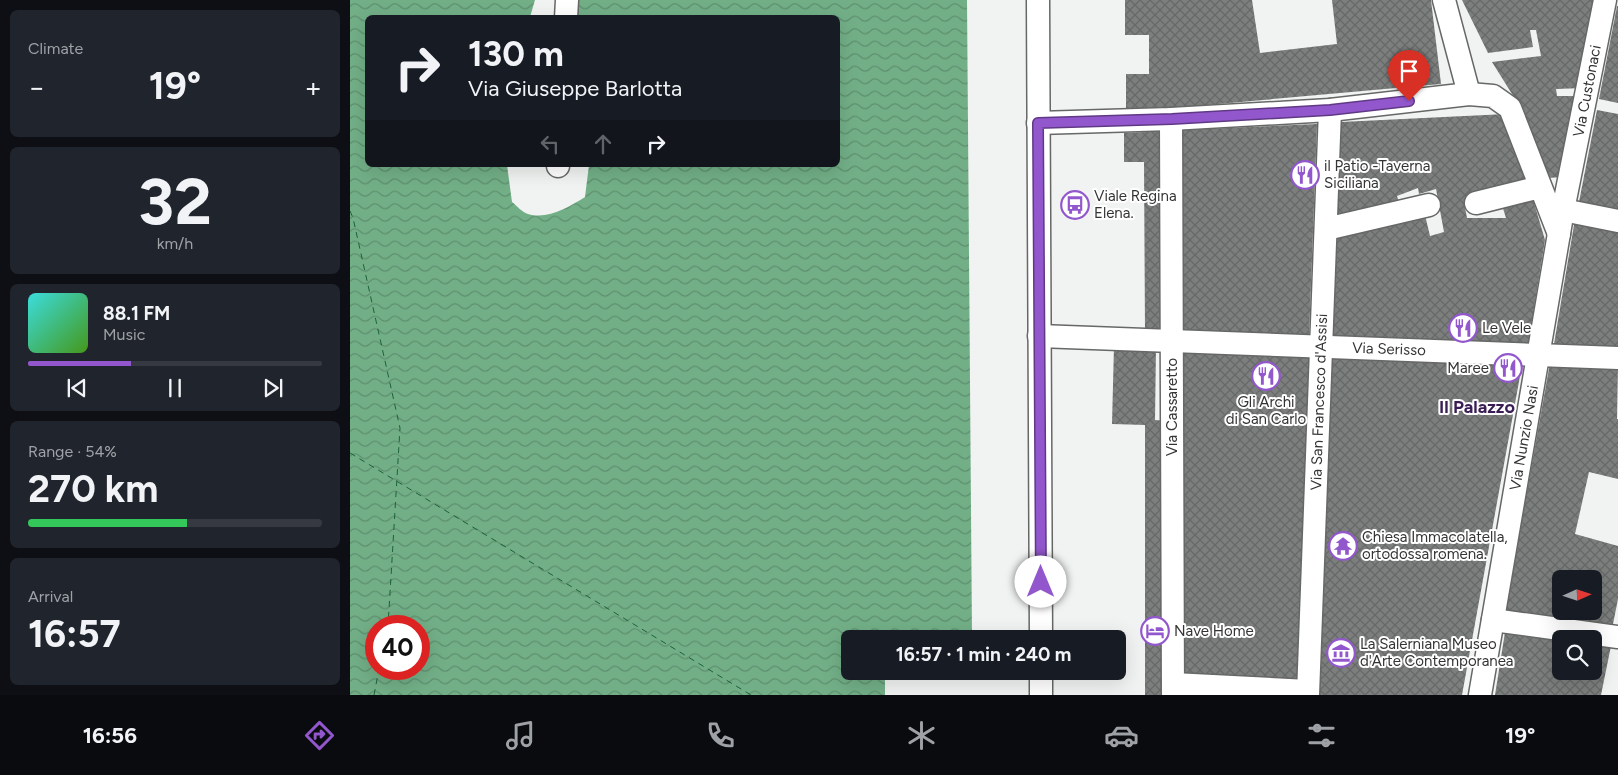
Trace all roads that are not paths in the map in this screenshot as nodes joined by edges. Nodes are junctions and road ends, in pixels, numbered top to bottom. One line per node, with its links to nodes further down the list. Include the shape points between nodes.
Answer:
1 (567, 0): 5 (street)
2 (1038, 0): 9 (street)
3 (1444, 0): 6 (street)
4 (1605, 0): 10 (street, Via Custonaci)
5 (566, 15)
6 (1468, 94): 7 (street); 11 (street, via 1493,96 1510,108)
7 (1330, 110): 8 (street); 16 (street, Via San Francesco d'Assisi)
8 (1172, 119): 9 (street); 19 (street, Via Cassaretto)
9 (1038, 123): 18 (street)
10 (1569, 181): 14 (street, Via Nunzio Nasi)
11 (1540, 187): 12 (street); 17 (street)
12 (1476, 203)
13 (1429, 204): 16 (street)
14 (1563, 210): 15 (street); 17 (street, Via Nunzio Nasi)
15 (1618, 221)
16 (1326, 229): 20 (street, Via San Francesco d'Assisi)
17 (1559, 234): 21 (street, Via Nunzio Nasi)
18 (1039, 336): 19 (street, Via Serisso); 24 (street)
19 (1171, 341): 20 (street, Via Serisso); 27 (street, Via Cassaretto)
20 (1321, 347): 21 (street, Via Serisso); 28 (street, Via San Francesco d'Assisi)
21 (1538, 355): 22 (street, Via Serisso); 23 (street, Via Nunzio Nasi)
22 (1618, 358)
23 (1493, 620): 25 (street); 30 (street, Via Nunzio Nasi)
24 (1041, 630)
25 (1618, 637)
26 (1041, 680): 29 (street)
27 (1173, 690): 28 (street)
28 (1308, 693)
29 (1041, 695)
30 (1480, 695)

